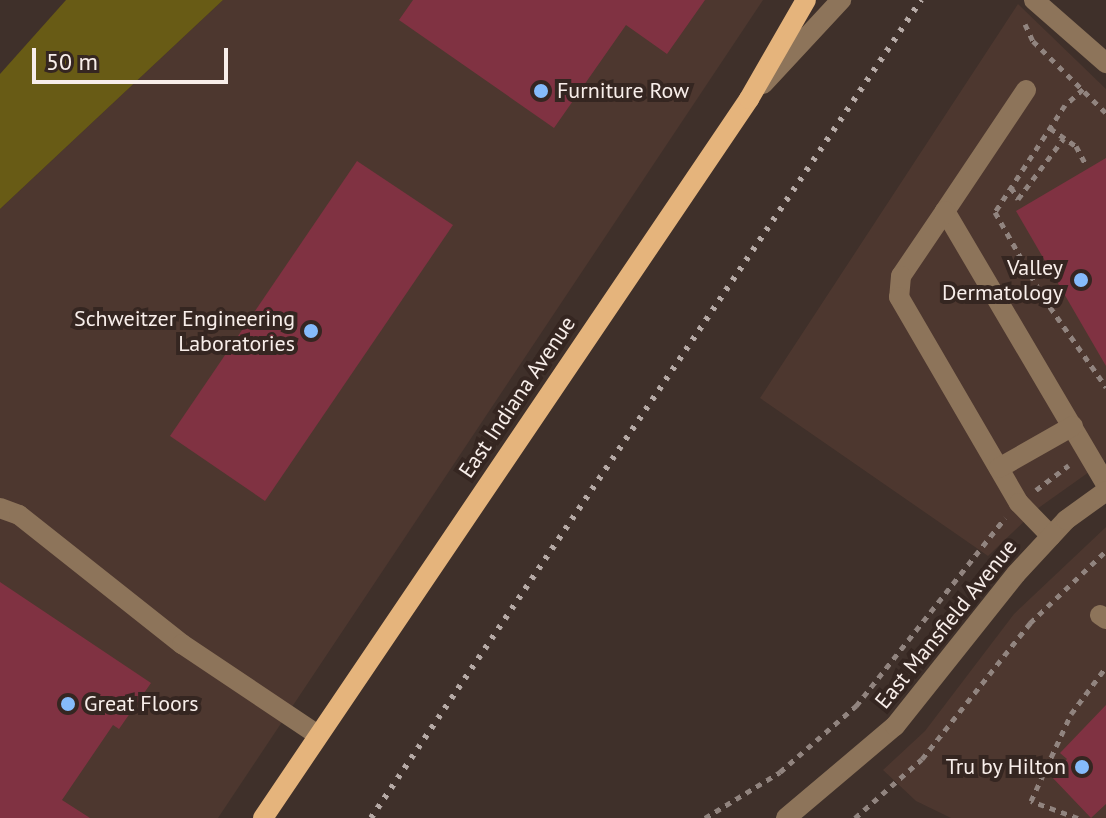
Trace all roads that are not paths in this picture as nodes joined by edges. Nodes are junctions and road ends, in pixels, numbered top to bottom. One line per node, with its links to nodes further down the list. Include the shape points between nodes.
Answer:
1 (806, 0): 6 (main road, East Indiana Avenue)
2 (841, 0): 6 (street)
3 (1026, 5): 4 (street)
4 (1106, 63)
5 (1026, 90): 7 (street)
6 (749, 99): 14 (main road, East Indiana Avenue)
7 (945, 211): 8 (street); 9 (street, via 897,288)
8 (1073, 426): 9 (street); 10 (street)
9 (999, 468): 13 (street, via 1019,503)
10 (1106, 484)
11 (1106, 491): 13 (street, East Mansfield Avenue)
12 (0, 508): 14 (street, via 19,515 182,644)
13 (1051, 536): 16 (street, East Mansfield Avenue, via 895,726)
14 (318, 735): 15 (main road, East Indiana Avenue)
15 (263, 818)
16 (786, 818)

